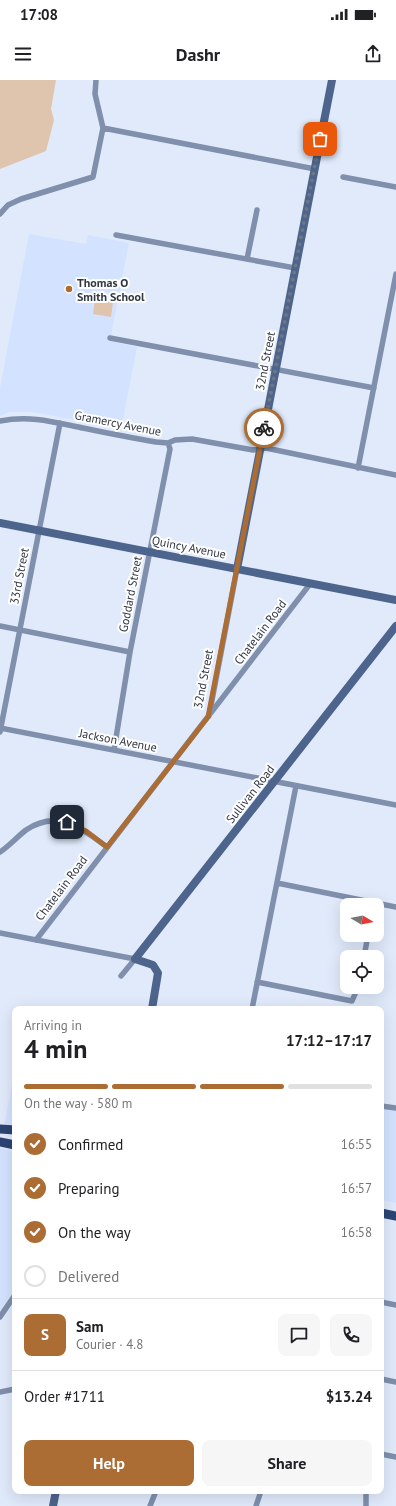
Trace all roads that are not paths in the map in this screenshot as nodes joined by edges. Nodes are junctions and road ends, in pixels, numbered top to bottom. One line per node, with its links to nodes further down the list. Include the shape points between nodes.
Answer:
1 (96, 80): 3 (street, via 95,94)
2 (332, 80): 4 (street, 32nd Street)
3 (103, 128): 4 (street); 8 (street, via 93,177 21,199 8,205)
4 (315, 169): 11 (street, 32nd Street)
5 (343, 177): 6 (street)
6 (396, 187)
7 (257, 210): 10 (street)
8 (0, 214)
9 (116, 235): 10 (street)
10 (247, 259): 11 (street)
11 (295, 268): 14 (street, 32nd Street)
12 (396, 274): 15 (street)
13 (110, 338): 14 (street)
14 (276, 370): 15 (street); 19 (street, 32nd Street)
15 (374, 388): 20 (street)
16 (0, 421): 17 (street, Gramercy Avenue, via 24,418)
17 (60, 423): 18 (street, Gramercy Avenue); 23 (street, 33rd Street)
18 (168, 443): 19 (street, Gramercy Avenue, via 192,439 253,450); 24 (street, Goddard Street, via 170,449)
19 (260, 449): 20 (street, Gramercy Avenue, via 266,448); 25 (street, 32nd Street)
20 (358, 468): 21 (street, Gramercy Avenue)
21 (396, 475)
22 (0, 523): 23 (street, Quincy Avenue)
23 (39, 531): 24 (street, Quincy Avenue); 30 (street, 33rd Street)
24 (150, 552): 25 (street, Quincy Avenue); 31 (street, Goddard Street)
25 (237, 569): 26 (street, Quincy Avenue); 32 (street, 32nd Street)
26 (310, 584): 27 (street, Quincy Avenue); 32 (street, Chatelain Road)
27 (396, 600)
28 (0, 626): 30 (street)
29 (396, 626): 36 (street, Sullivan Road)
30 (20, 629): 31 (street); 33 (street, 33rd Street)
31 (130, 652): 34 (street, Goddard Street)
32 (208, 717): 35 (street, Chatelain Road)
33 (0, 730): 34 (street, Jackson Avenue)
34 (114, 750): 35 (street, Jackson Avenue)
35 (173, 762): 36 (street, Jackson Avenue); 39 (street, Chatelain Road)
36 (275, 782): 37 (street, Jackson Avenue); 47 (street, Sullivan Road)
37 (296, 786): 38 (street, Jackson Avenue); 41 (street)
38 (396, 805)
39 (107, 847): 40 (street, via 72,824 52,821 28,829); 46 (street, Chatelain Road)
40 (0, 852)
41 (277, 883): 42 (street); 49 (street)
42 (349, 898)
43 (384, 905): 44 (street)
44 (396, 907)
45 (0, 933): 46 (street)
46 (36, 940): 47 (street)
47 (135, 959): 48 (street, Sullivan Road); 51 (street, via 153,965 158,973)
48 (121, 976)
49 (257, 982): 50 (street, via 352,1001); 52 (street)
50 (355, 994)
51 (152, 1006)
52 (253, 1006)
53 (384, 1106): 54 (street)
54 (396, 1108)
55 (0, 1128): 56 (main road)
56 (12, 1130)
57 (0, 1142): 58 (main road)
58 (12, 1144)
59 (384, 1214): 60 (main road)
60 (396, 1216)
61 (12, 1300): 64 (street)
62 (384, 1303): 63 (street)
63 (396, 1305)
64 (0, 1318)
65 (384, 1380): 66 (street)
66 (396, 1382)
67 (12, 1390): 68 (street)
68 (0, 1392)
69 (384, 1455): 70 (street)
70 (396, 1457)
71 (55, 1494): 75 (street)
72 (155, 1494): 76 (street)
73 (260, 1494): 77 (street)
74 (366, 1494): 78 (street)
75 (53, 1506)
76 (150, 1506)
77 (256, 1506)
78 (366, 1506)

